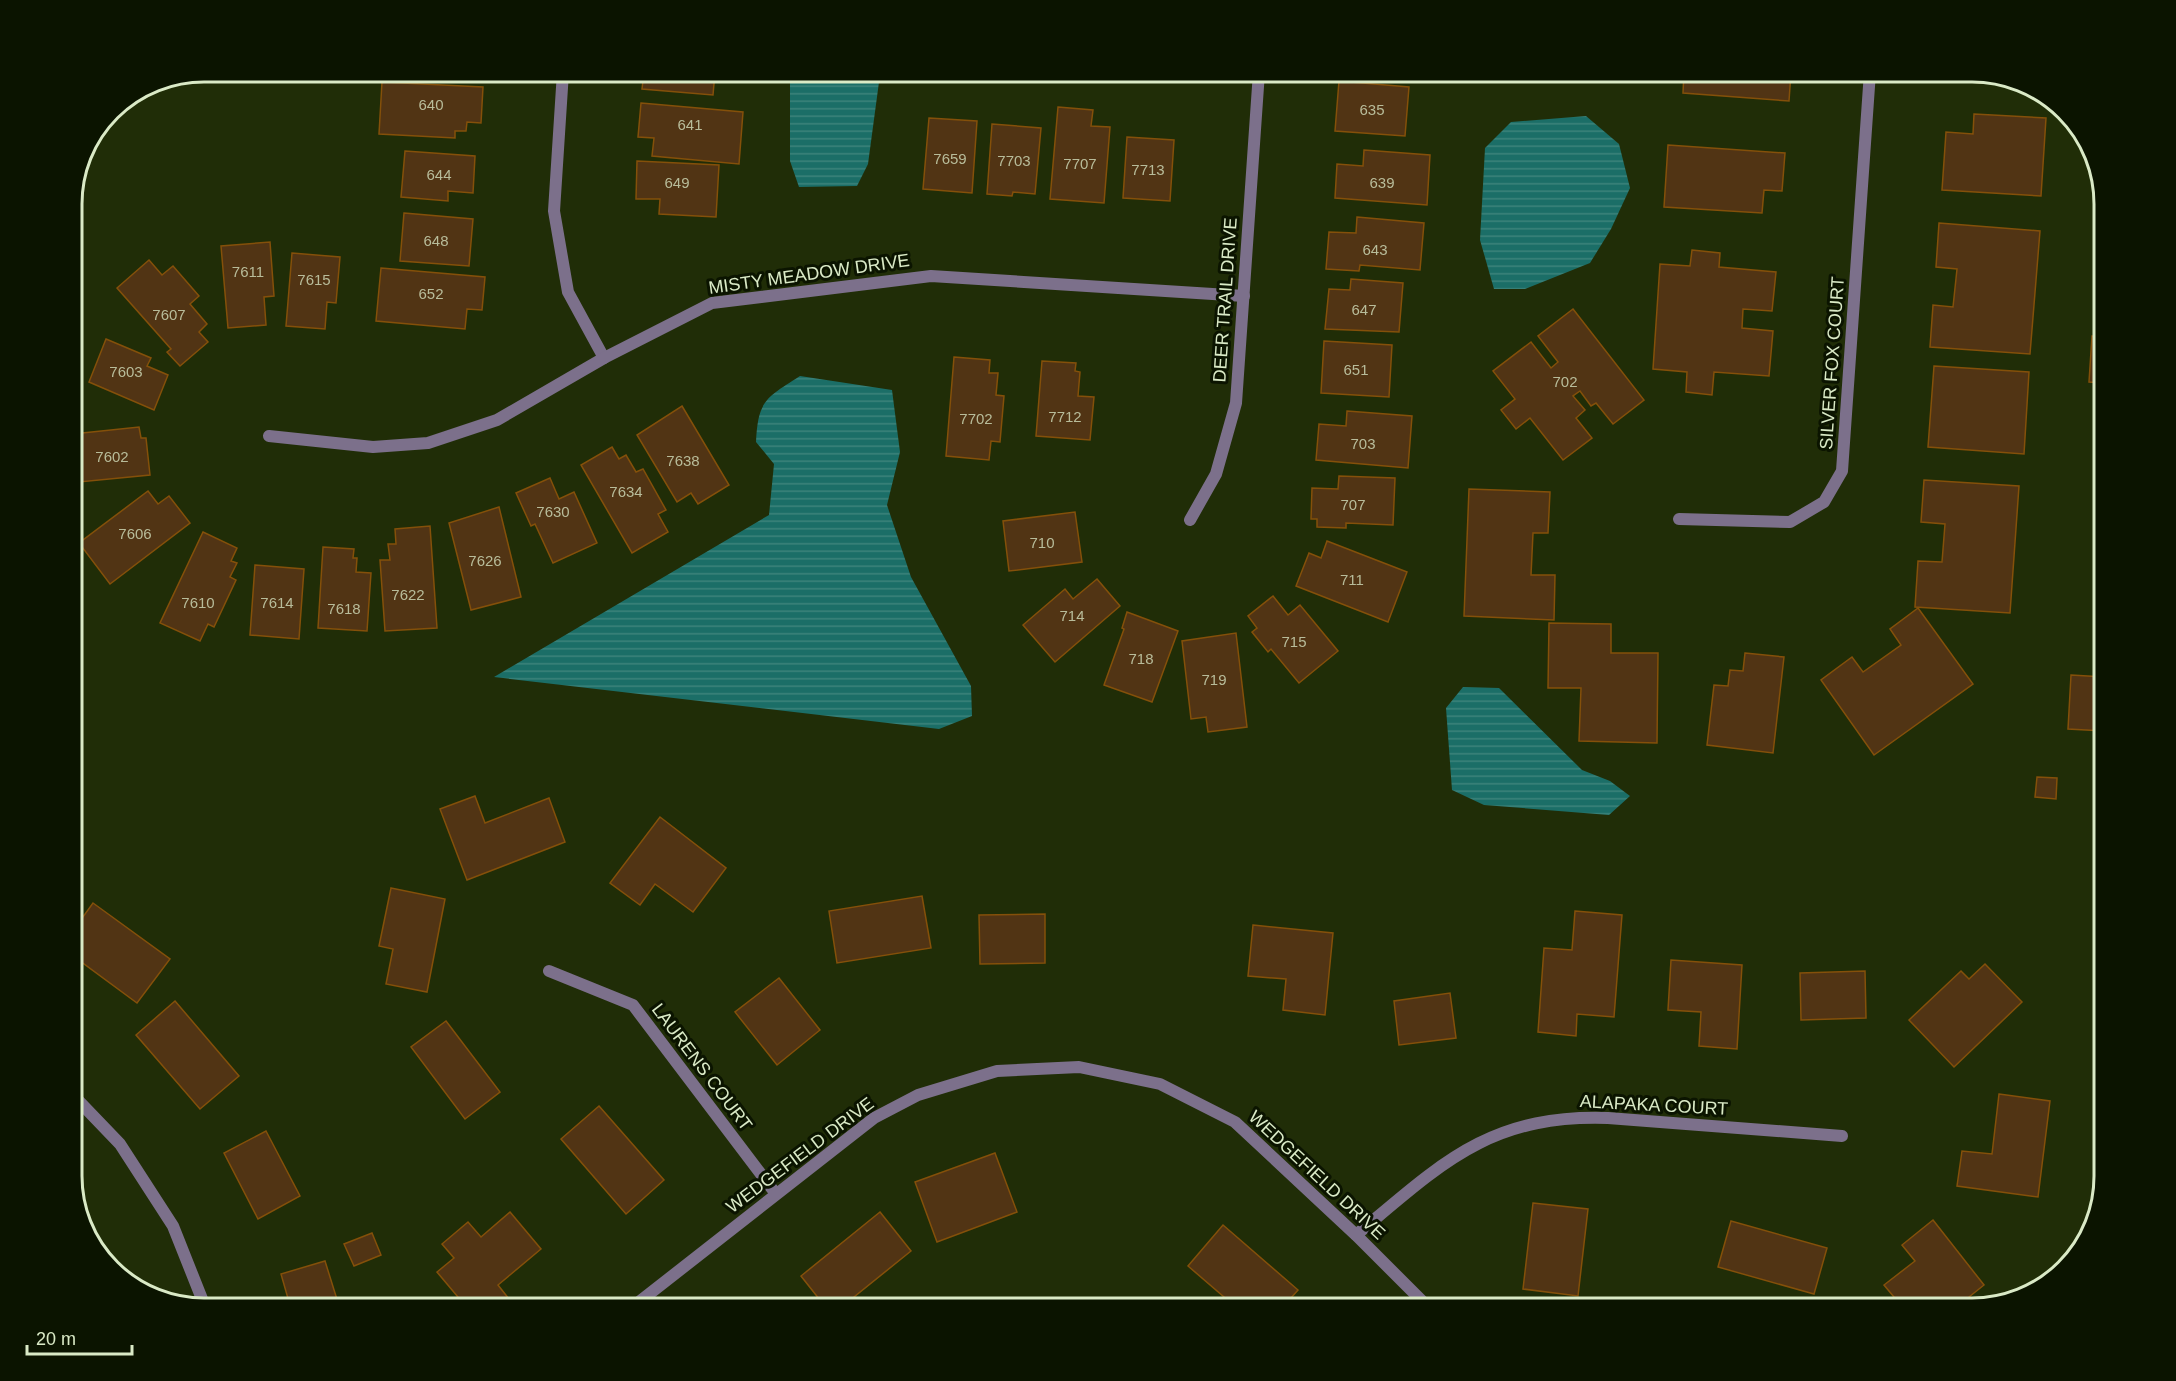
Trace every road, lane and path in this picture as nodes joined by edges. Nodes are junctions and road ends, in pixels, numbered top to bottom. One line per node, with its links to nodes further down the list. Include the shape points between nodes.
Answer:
1 (562, 82): 5 (street, via 554,211 568,292)
2 (1258, 82): 4 (street, DEER TRAIL DRIVE)
3 (1869, 82): 7 (street, SILVER FOX COURT, via 1842,471 1824,502 1790,522)
4 (1244, 296): 5 (street, MISTY MEADOW DRIVE, via 932,276 712,303); 8 (street, DEER TRAIL DRIVE, via 1236,403 1216,474)
5 (604, 358): 6 (street, MISTY MEADOW DRIVE, via 497,420 429,443 373,447)
6 (268, 436)
7 (1679, 519)
8 (1190, 520)
9 (549, 971): 12 (street, LAURENS COURT, via 633,1005)
10 (83, 1105): 14 (street, via 120,1144 173,1226)
11 (1842, 1136): 13 (street, ALAPAKA COURT, via 1590,1118 1533,1124 1493,1136 1448,1159)
12 (776, 1194): 13 (street, WEDGEFIELD DRIVE, via 874,1118 918,1095 997,1071 1079,1067 1160,1084 1235,1122); 15 (street, WEDGEFIELD DRIVE)
13 (1356, 1235): 16 (street, WEDGEFIELD DRIVE)
14 (202, 1298)
15 (644, 1298)
16 (1419, 1298)

